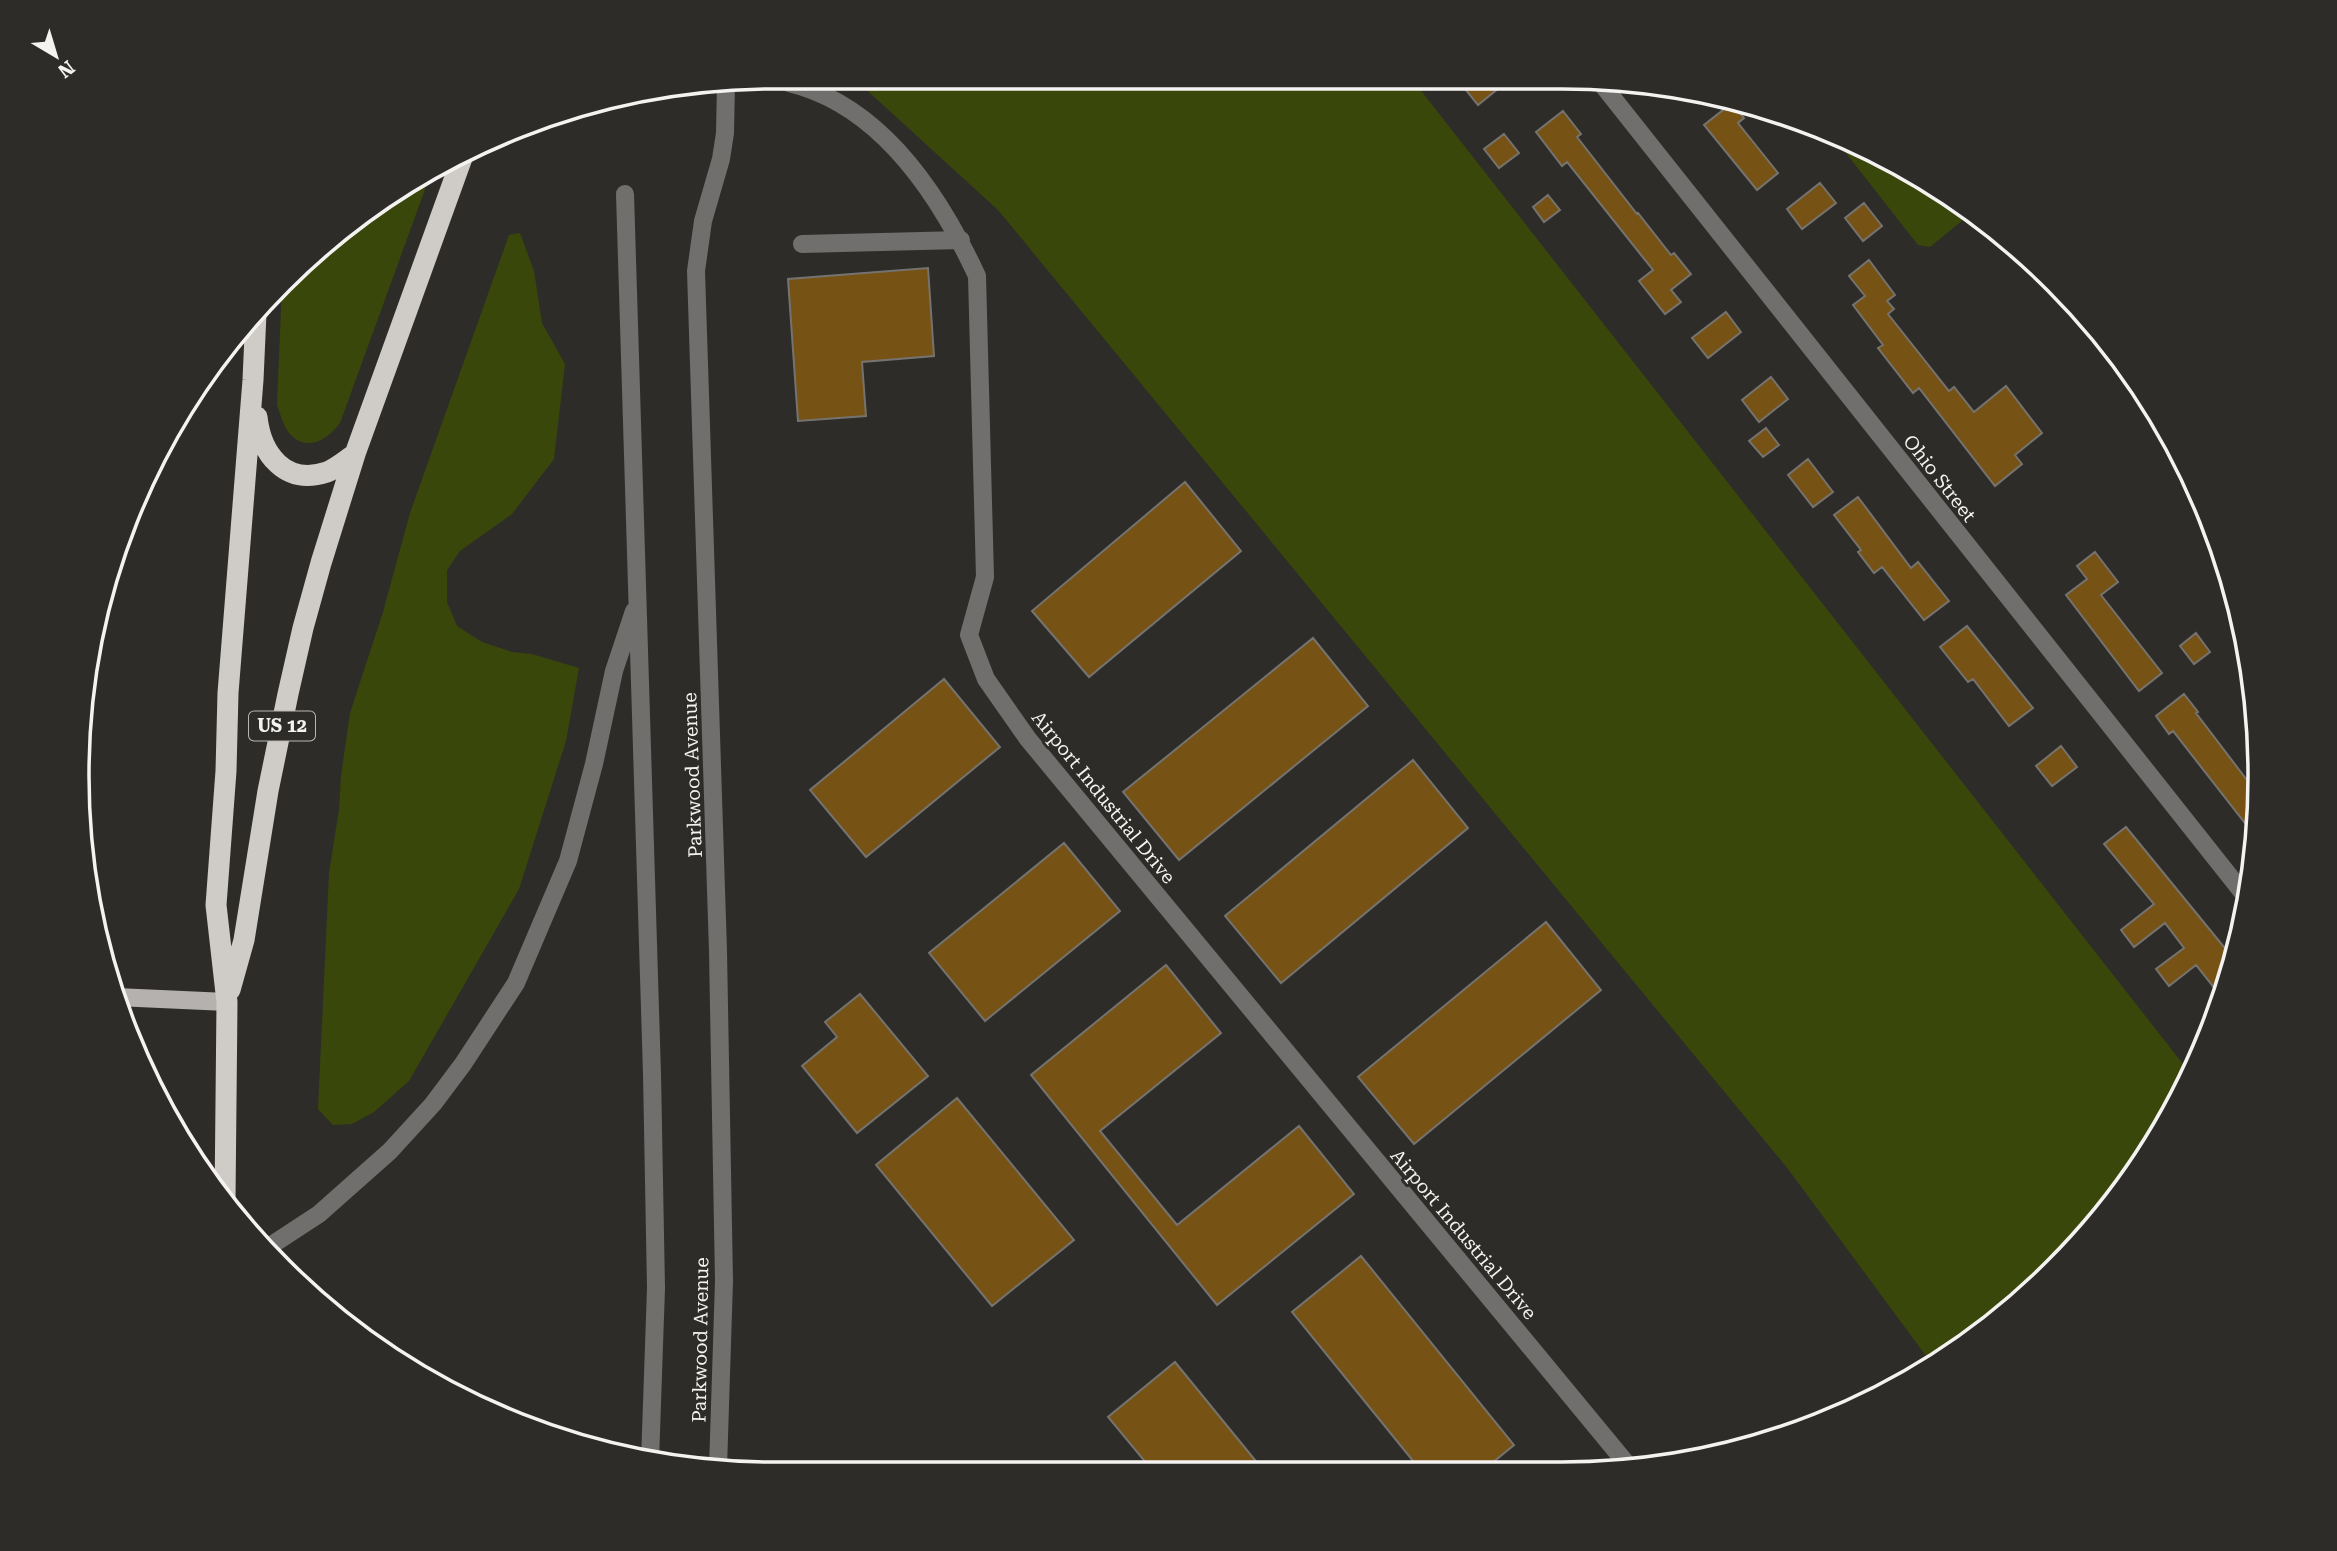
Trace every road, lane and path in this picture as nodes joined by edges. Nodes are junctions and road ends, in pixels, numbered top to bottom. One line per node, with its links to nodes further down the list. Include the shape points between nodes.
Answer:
1 (804, 89): 6 (street, Airport Industrial Drive, via 842,104 882,135)
2 (726, 91): 18 (street, Parkwood Avenue, via 721,159 703,221 696,271 724,1281)
3 (1607, 91): 12 (street, Ohio Street)
4 (459, 167): 10 (highway, US 12 / US 12)
5 (625, 194): 11 (street)
6 (961, 240): 7 (street); 19 (street, Airport Industrial Drive, via 977,276 985,577 969,635 986,679 1028,739)
7 (802, 244)
8 (255, 329): 9 (highway, US 12 / US 12)
9 (253, 380): 10 (highway, via 259,434 267,452 286,470 315,475); 14 (highway, US 12 / US 12, via 216,905)
10 (355, 454): 14 (highway, US 12 / US 12, via 303,628 268,792 244,940)
11 (639, 597): 16 (street, via 614,671 568,861 516,983 463,1064 390,1151 319,1214); 17 (street, via 656,1288)
12 (2238, 887)
13 (127, 997): 14 (main road)
14 (227, 1002): 15 (highway, US 12 / US 12)
15 (225, 1185)
16 (274, 1243)
17 (650, 1450)
18 (718, 1459)
19 (1622, 1459)

